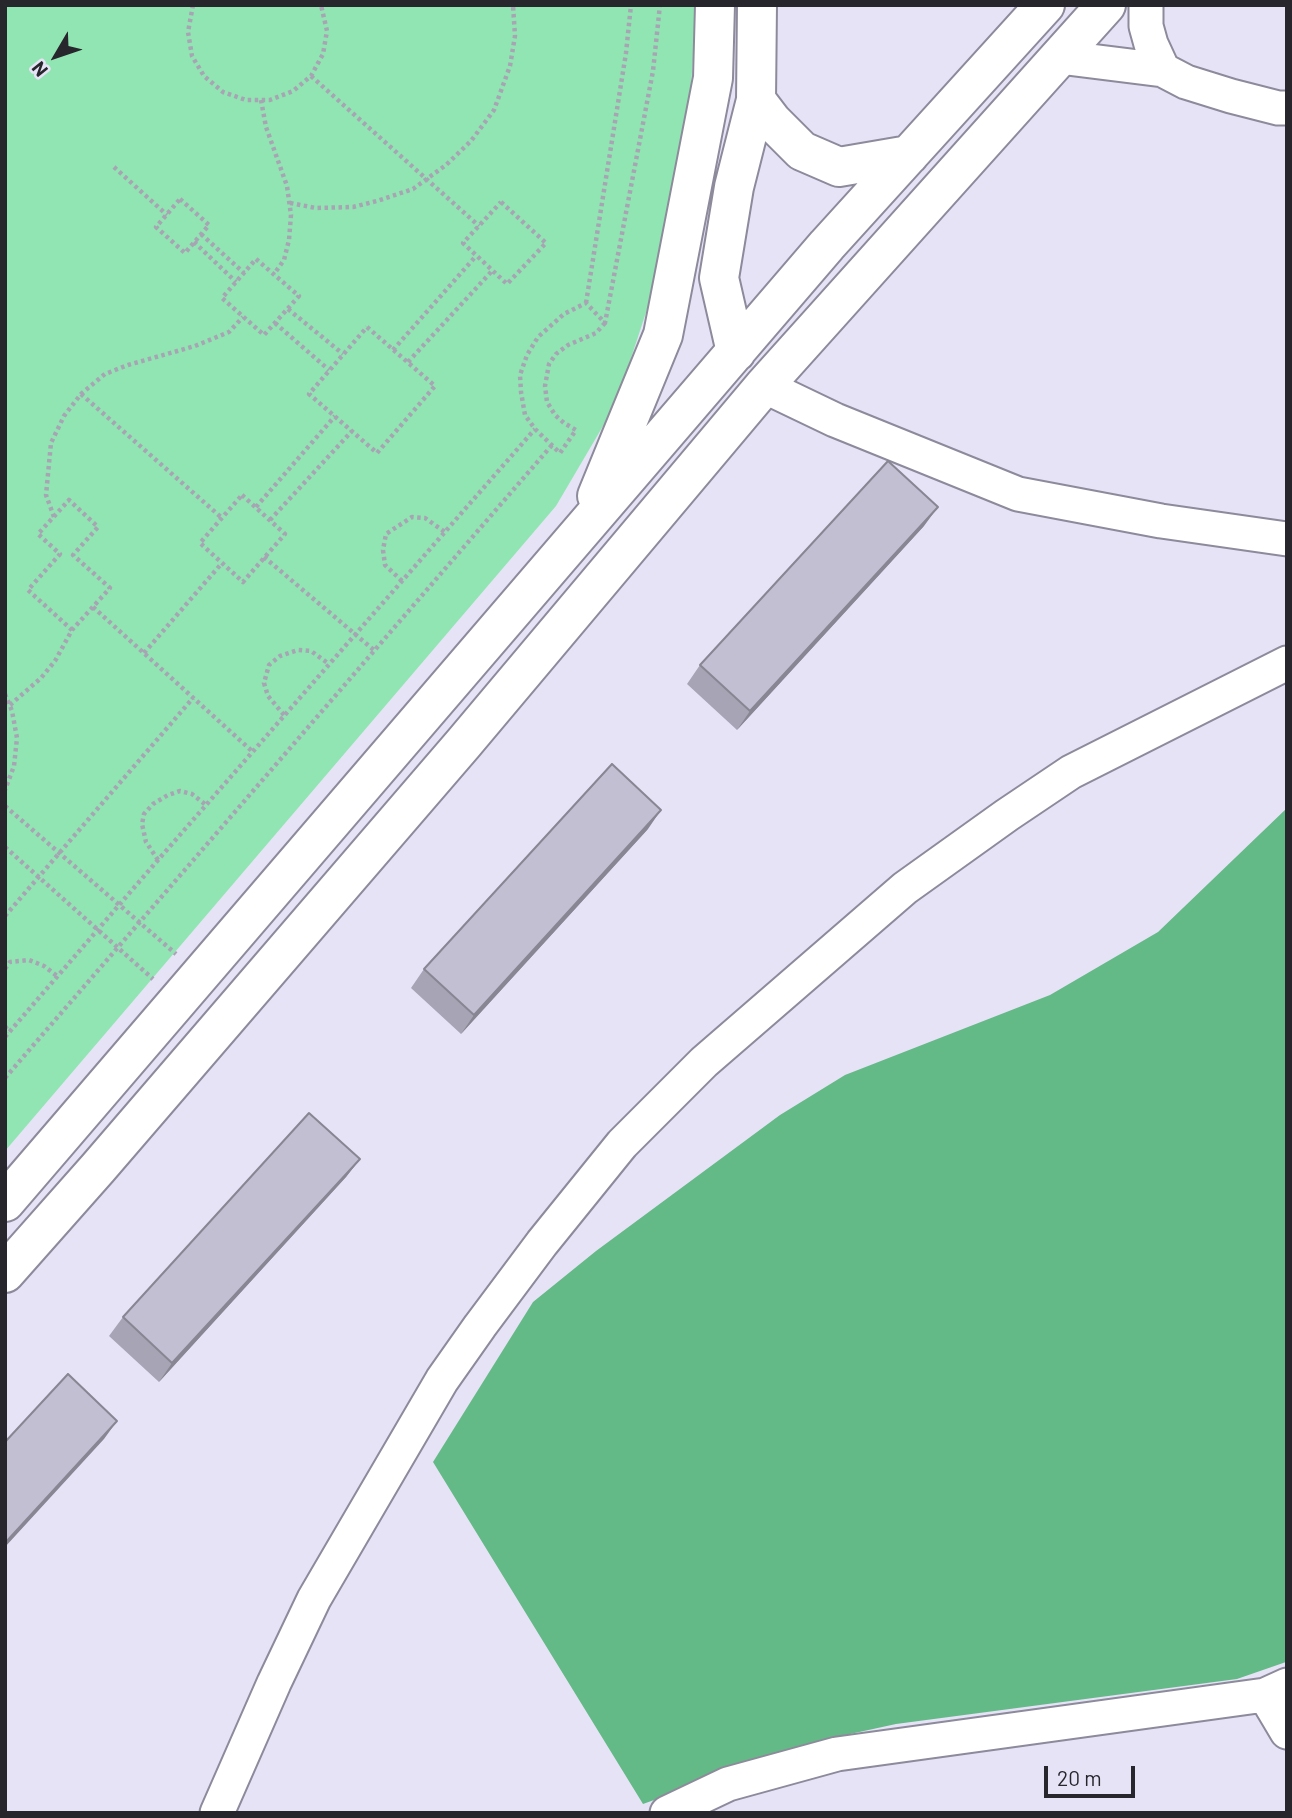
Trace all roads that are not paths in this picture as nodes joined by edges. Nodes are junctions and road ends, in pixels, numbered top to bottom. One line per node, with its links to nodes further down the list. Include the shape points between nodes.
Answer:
1 (715, 5): 13 (street, via 713,78 663,335)
2 (757, 5): 8 (street)
3 (1045, 5): 10 (street)
4 (1106, 5): 6 (street)
5 (1146, 5): 7 (street, via 1146,26)
6 (1059, 57): 7 (street); 12 (street)
7 (1163, 70): 9 (street, via 1231,96)
8 (756, 100): 10 (street, via 802,151 839,167); 11 (street, via 734,187 719,278)
9 (1287, 108)
10 (909, 155): 11 (street)
11 (736, 352): 13 (street)
12 (764, 386): 14 (street, via 835,420 1018,494); 17 (street, via 455,754)
13 (585, 527): 16 (street)
14 (1287, 539)
15 (1287, 663): 20 (street, via 1071,772 915,881 704,1062 622,1144 542,1243 442,1380 314,1600)
16 (5, 1202)
17 (5, 1273)
18 (1276, 1690): 19 (street); 21 (street, via 837,1754 728,1784)
19 (1287, 1732)
20 (217, 1813)
21 (667, 1813)

